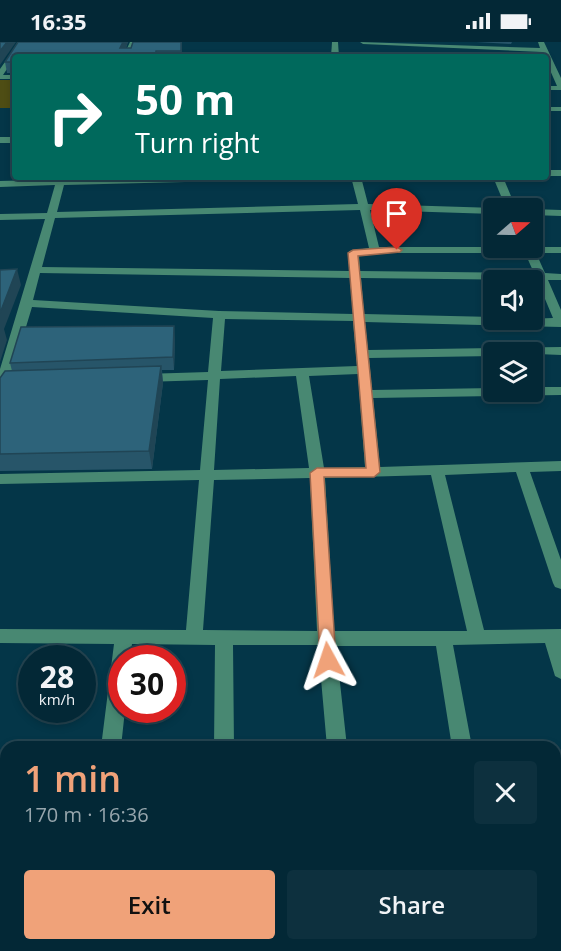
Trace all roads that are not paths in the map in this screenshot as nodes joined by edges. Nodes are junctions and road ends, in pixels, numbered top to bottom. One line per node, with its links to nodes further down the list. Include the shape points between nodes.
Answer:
1 (363, 42): 2 (street)
2 (546, 51)
3 (12, 57): 5 (street)
4 (549, 57): 6 (street)
5 (0, 75)
6 (559, 78): 7 (street)
7 (561, 87)
8 (81, 180): 11 (street)
9 (357, 180): 14 (street)
10 (499, 180): 13 (street)
11 (60, 183): 12 (street); 18 (street)
12 (0, 184)
13 (507, 198)
14 (364, 207): 15 (street); 18 (street); 22 (street)
15 (483, 211)
16 (543, 212): 17 (street)
17 (561, 213)
18 (50, 215): 19 (street); 25 (street)
19 (0, 217)
20 (483, 249): 22 (street)
21 (543, 249): 23 (street)
22 (375, 250): 24 (street, via 353,253)
23 (561, 250)
24 (355, 274): 25 (street); 26 (street); 32 (street)
25 (30, 275): 30 (street)
26 (483, 276)
27 (543, 277): 28 (street)
28 (561, 277)
29 (543, 282): 33 (street)
30 (27, 303): 31 (street); 40 (street)
31 (219, 315): 32 (street); 38 (street)
32 (359, 318): 33 (street); 35 (street)
33 (561, 323)
34 (561, 351): 35 (street)
35 (362, 354): 36 (street)
36 (364, 370): 37 (street); 42 (street)
37 (302, 372): 38 (street); 47 (street)
38 (216, 375): 39 (street); 48 (street)
39 (133, 378)
40 (6, 384)
41 (561, 391): 42 (street)
42 (366, 394): 46 (street)
43 (561, 466): 44 (street)
44 (521, 467): 45 (street); 50 (street)
45 (437, 470): 46 (street); 58 (street)
46 (374, 472): 47 (street)
47 (317, 473): 48 (street); 56 (street)
48 (205, 475): 49 (street); 54 (street)
49 (0, 479)
50 (561, 583)
51 (0, 636): 53 (street)
52 (556, 636): 58 (street); 59 (street)
53 (124, 637): 54 (street); 60 (street)
54 (194, 637): 55 (street)
55 (224, 638): 56 (street); 61 (street)
56 (326, 638): 57 (street); 62 (street)
57 (442, 638): 58 (street); 63 (street)
58 (477, 638)
59 (561, 671)
60 (112, 741)
61 (224, 741)
62 (336, 741)
63 (461, 741)

